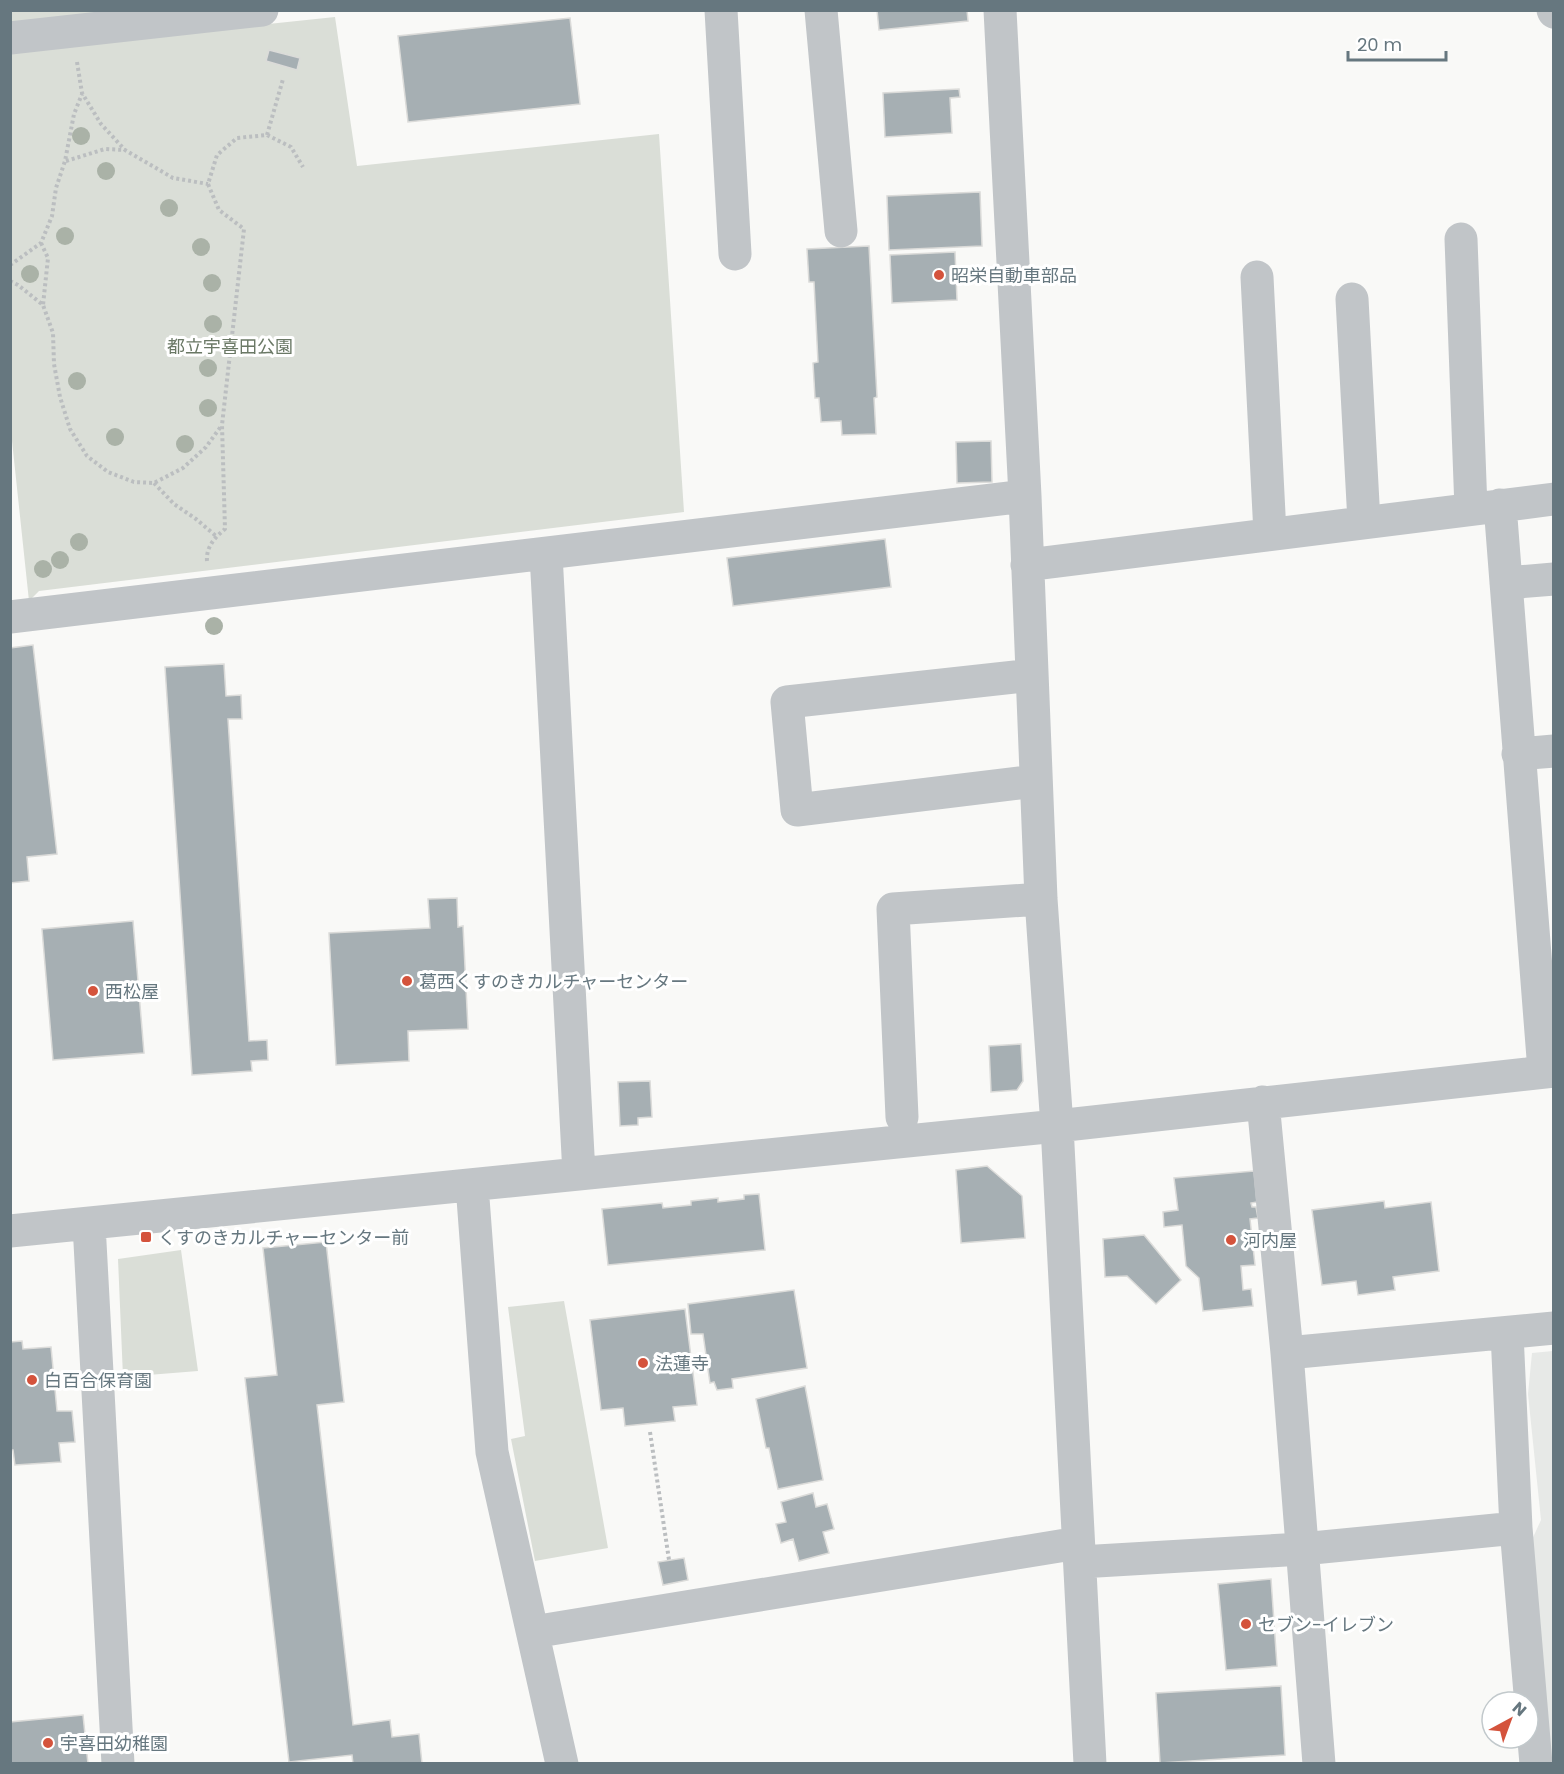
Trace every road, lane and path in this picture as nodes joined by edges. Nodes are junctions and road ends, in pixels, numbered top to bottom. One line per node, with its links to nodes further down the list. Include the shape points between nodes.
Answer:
1 (262, 10): 5 (street)
2 (721, 10): 17 (street)
3 (821, 10): 14 (street)
4 (1000, 10): 25 (street)
5 (10, 38)
6 (77, 61): 8 (path)
7 (282, 79): 9 (path)
8 (82, 93): 10 (path, via 101,124); 11 (path)
9 (267, 135): 12 (path, via 291,147); 13 (path, via 237,138 217,155)
10 (125, 150): 11 (path, via 105,149); 13 (path, via 173,178)
11 (65, 161): 16 (path)
12 (303, 167)
13 (208, 184): 23 (path, via 219,210 244,229)
14 (841, 231)
15 (1461, 239): 27 (street)
16 (41, 243): 18 (path); 22 (path, via 48,258)
17 (735, 254)
18 (10, 265)
19 (1257, 277): 29 (street)
20 (10, 281): 22 (path)
21 (1352, 299): 28 (street)
22 (43, 305): 24 (path, via 53,333 54,364 70,429 87,456 108,472 135,482)
23 (222, 425): 24 (path, via 183,468); 30 (path, via 225,529)
24 (154, 483): 30 (path)
25 (1025, 496): 31 (street); 32 (street)
26 (1554, 499): 27 (street)
27 (1485, 507): 28 (street); 34 (street)
28 (1364, 522): 29 (street)
29 (1270, 534): 32 (street)
30 (216, 536): 35 (path, via 206,557)
31 (546, 554): 35 (street); 46 (street)
32 (1027, 564): 37 (street)
33 (1554, 579): 34 (street)
34 (1506, 583): 39 (street)
35 (213, 594): 36 (street)
36 (10, 617)
37 (1032, 675): 40 (street); 40 (street, via 787,702 797,810)
38 (1554, 751): 39 (street)
39 (1518, 754): 42 (street)
40 (1036, 781): 41 (street)
41 (1041, 899): 44 (street, via 893,909); 45 (street)
42 (1549, 1071): 43 (street)
43 (1263, 1101): 45 (street); 52 (street)
44 (902, 1116)
45 (1057, 1126): 46 (street); 56 (street)
46 (579, 1174): 47 (street)
47 (472, 1185): 48 (street); 58 (street, via 492,1452)
48 (89, 1224): 49 (street); 59 (street)
49 (10, 1231)
50 (1554, 1328): 51 (street)
51 (1507, 1333): 52 (street); 54 (street)
52 (1287, 1353): 55 (street)
53 (650, 1432): 57 (path)
54 (1516, 1528): 55 (street); 63 (street)
55 (1302, 1549): 56 (street); 62 (street)
56 (1079, 1553): 58 (street); 61 (street)
57 (669, 1560)
58 (533, 1632): 60 (street)
59 (118, 1764)
60 (562, 1764)
61 (1090, 1764)
62 (1319, 1764)
63 (1536, 1764)

